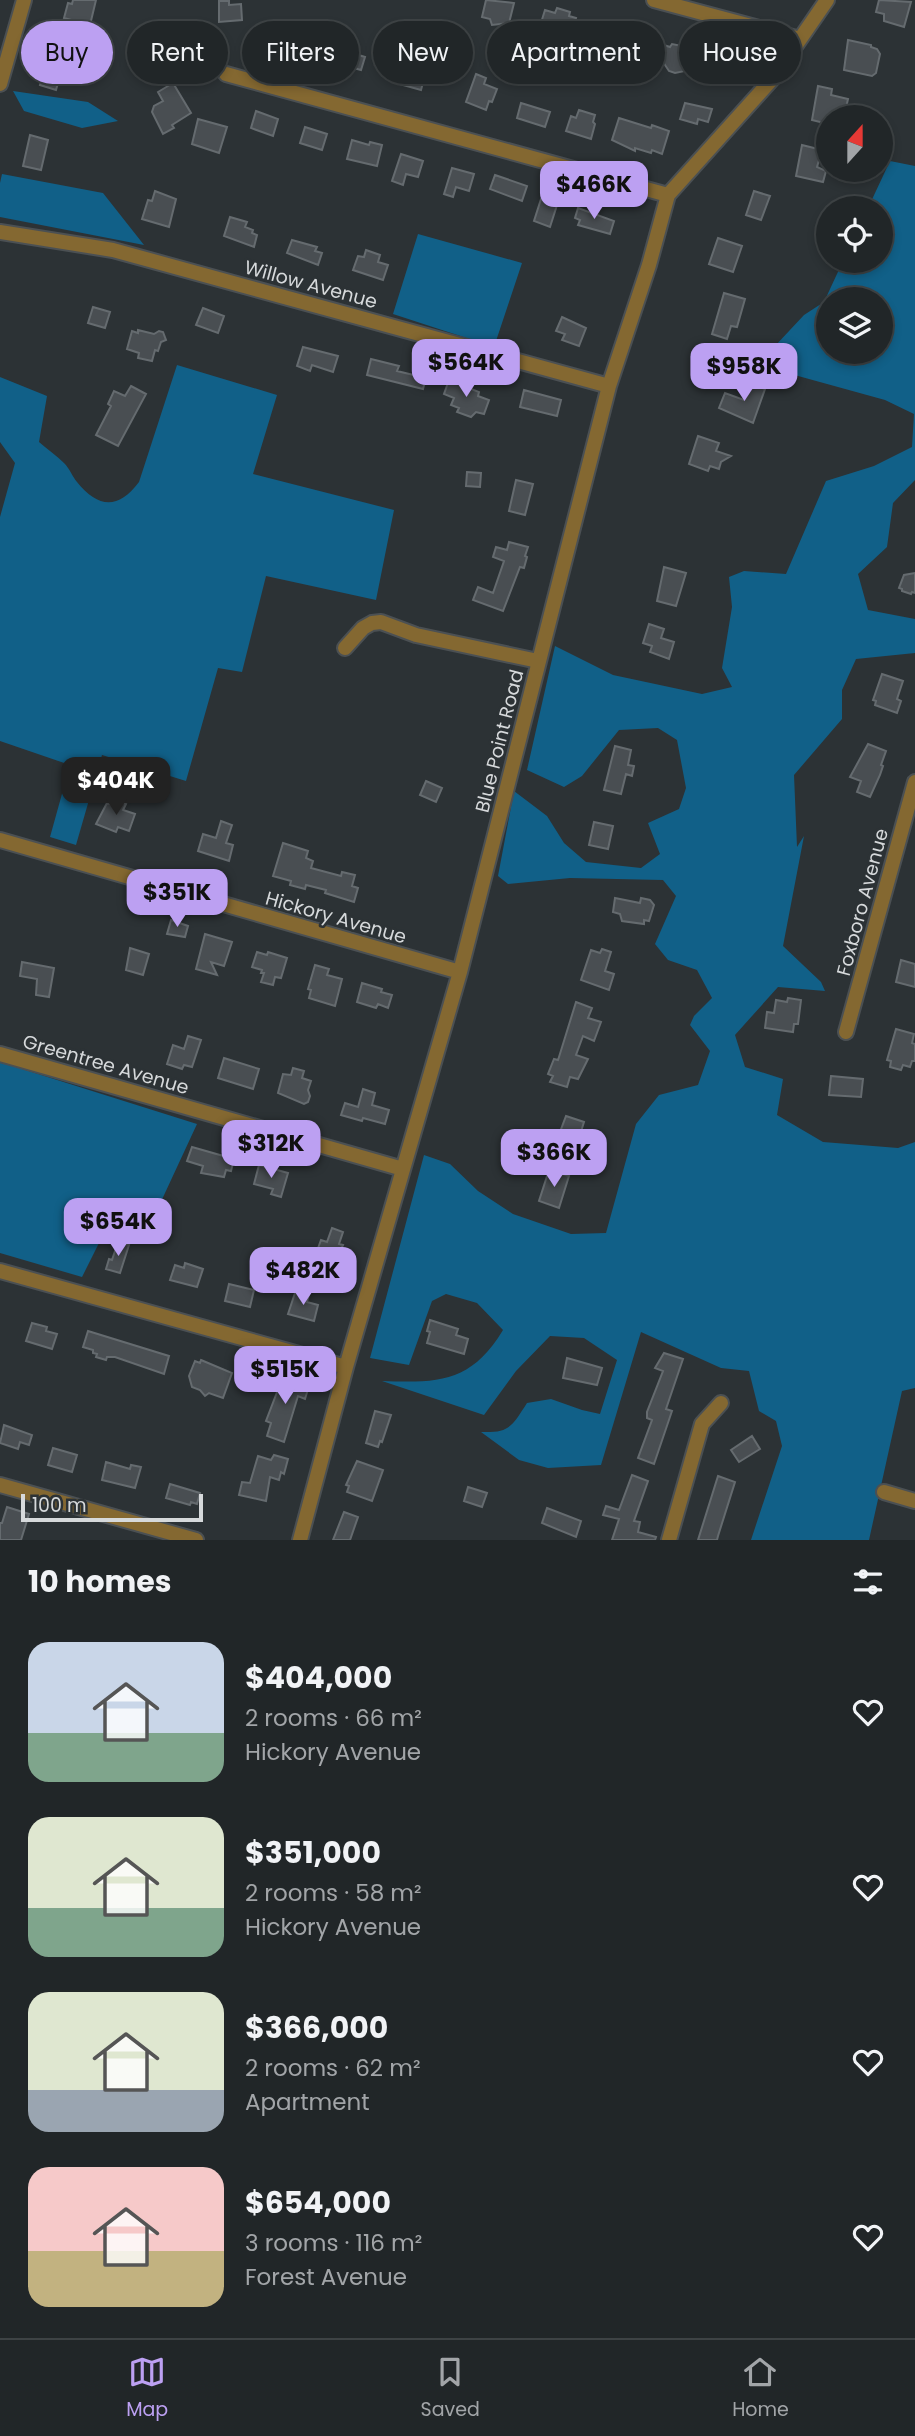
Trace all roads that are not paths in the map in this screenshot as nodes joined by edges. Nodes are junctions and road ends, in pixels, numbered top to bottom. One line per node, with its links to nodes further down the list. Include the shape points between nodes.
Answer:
1 (24, 0): 7 (street)
2 (654, 0): 4 (street)
3 (827, 0): 5 (street, Blue Point Road)
4 (733, 21)
5 (801, 38)
6 (228, 75): 9 (street)
7 (0, 84)
8 (768, 84): 9 (street, Blue Point Road)
9 (668, 195): 11 (street, Blue Point Road)
10 (0, 232): 11 (street, Willow Avenue, via 113,250)
11 (609, 386): 13 (street, Blue Point Road)
12 (345, 648): 13 (street, via 363,628 381,622 425,638)
13 (538, 661): 16 (street, Blue Point Road)
14 (915, 782): 17 (street, Foxboro Avenue)
15 (0, 840): 16 (street, Hickory Avenue)
16 (460, 972): 19 (street, Blue Point Road)
17 (846, 1032)
18 (0, 1054): 19 (street, Greentree Avenue)
19 (403, 1169): 21 (street, Blue Point Road)
20 (0, 1271): 21 (street)
21 (346, 1367): 27 (street, Blue Point Road)
22 (721, 1403): 28 (street, via 702,1424)
23 (0, 1485): 26 (street)
24 (884, 1492): 25 (street)
25 (915, 1501)
26 (196, 1540)
27 (300, 1540)
28 (669, 1540)

